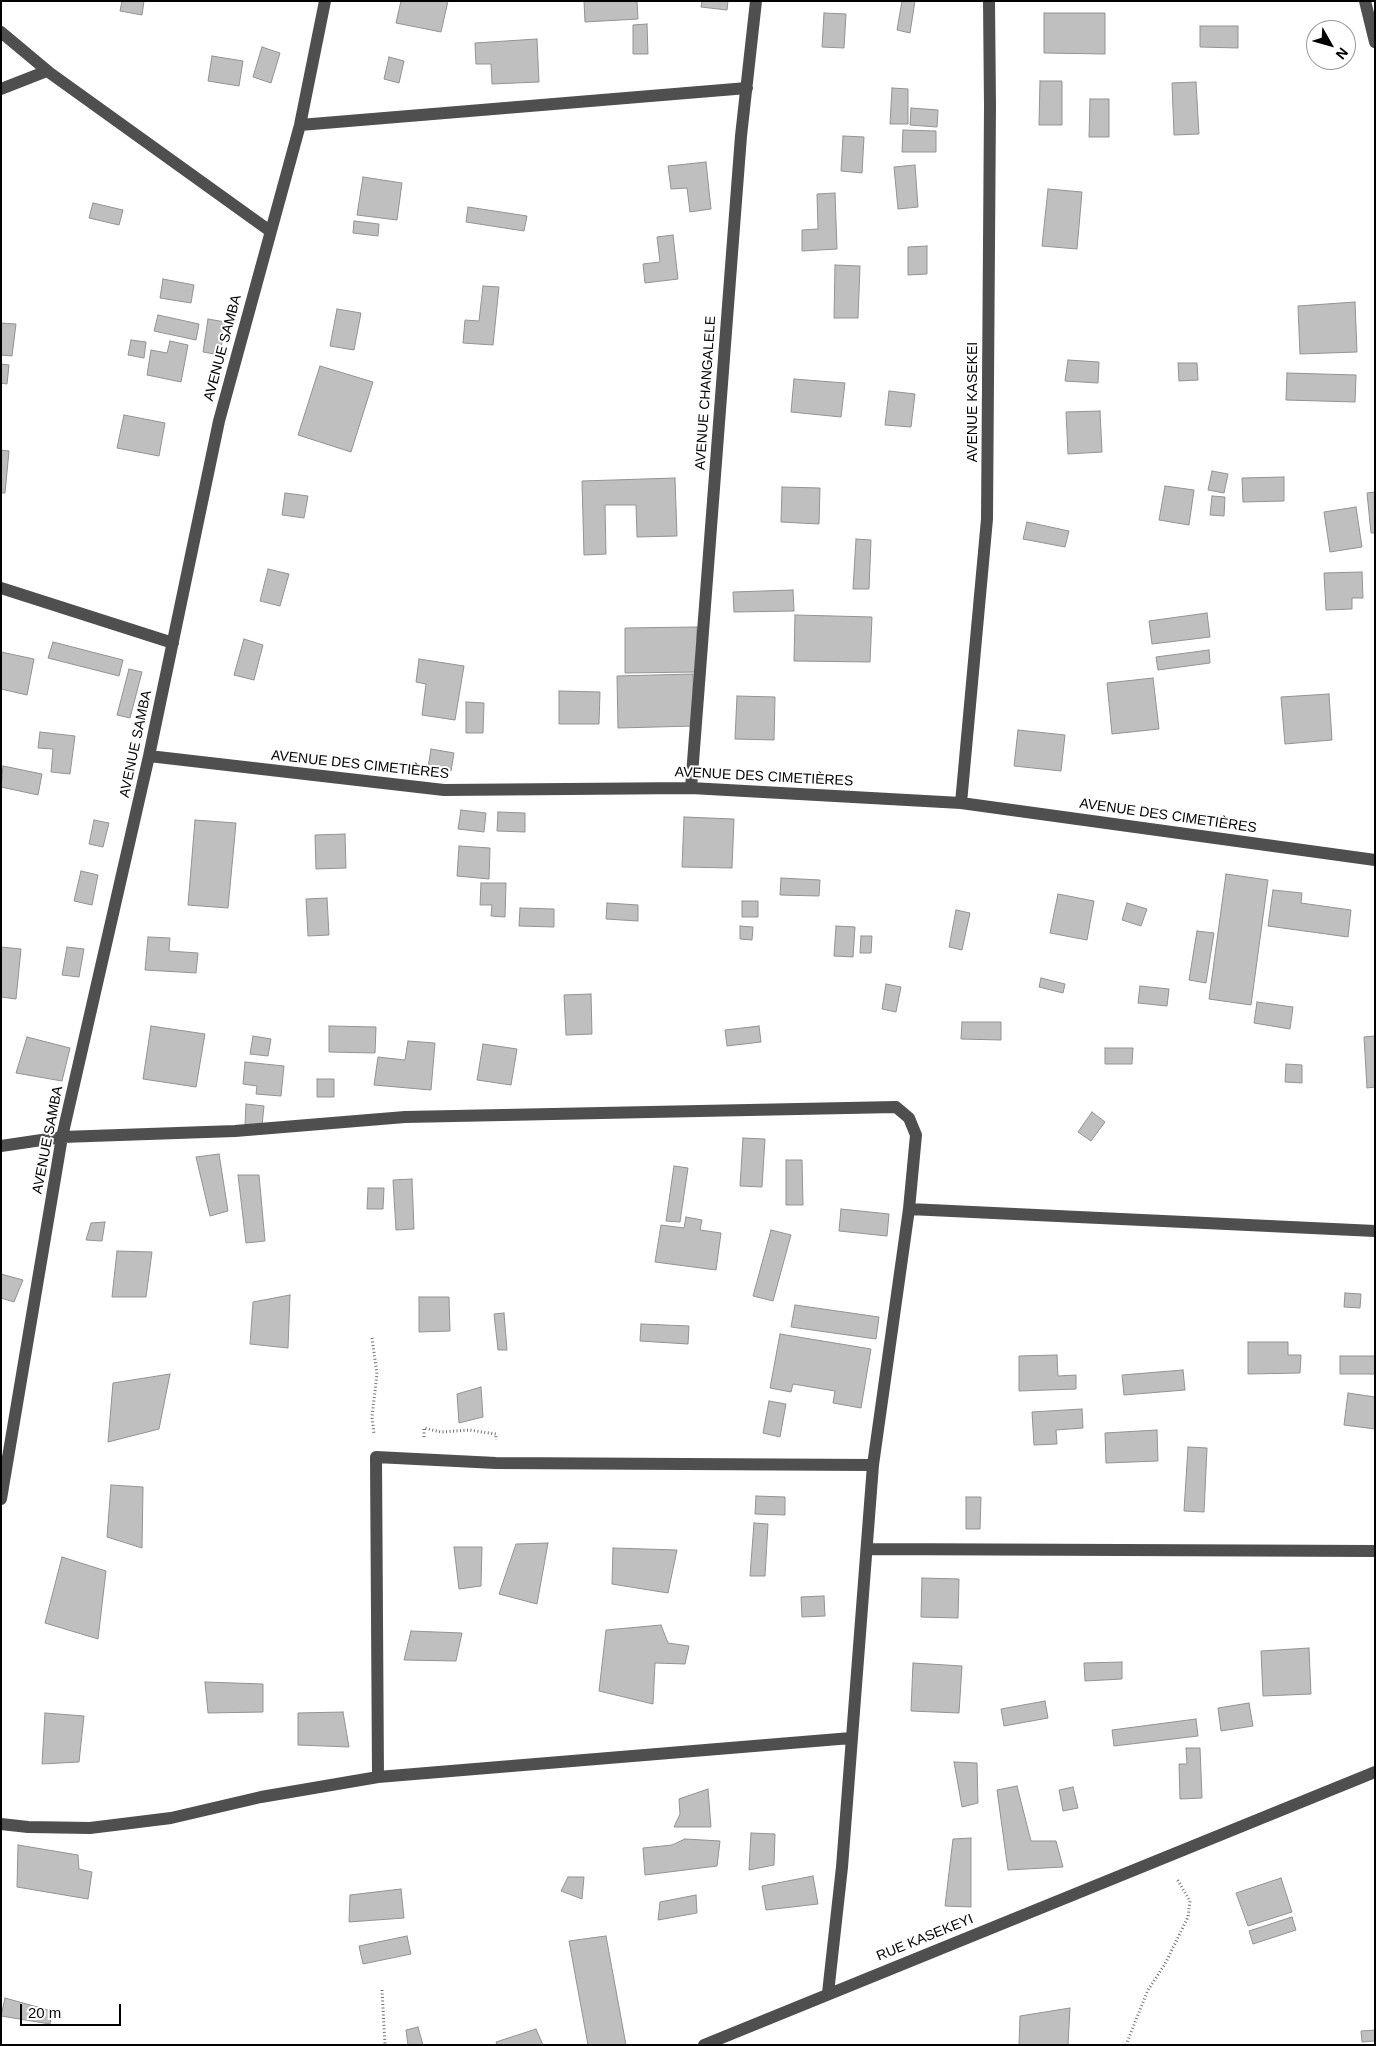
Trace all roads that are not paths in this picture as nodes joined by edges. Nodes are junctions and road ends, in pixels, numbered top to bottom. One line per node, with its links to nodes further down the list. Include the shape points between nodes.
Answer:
1 (325, 1): 10 (street, AVENUE SAMBA)
2 (756, 1): 8 (street, AVENUE CHANGALELE)
3 (989, 1): 16 (street, AVENUE KASEKEI, via 988,519)
4 (1366, 1): 6 (street)
5 (1, 32): 7 (street)
6 (1375, 42)
7 (47, 71): 9 (street); 11 (street)
8 (746, 88): 10 (street); 15 (street, AVENUE CHANGALELE)
9 (1, 89)
10 (300, 124): 11 (street, AVENUE SAMBA)
11 (270, 231): 13 (street, AVENUE SAMBA, via 219,421)
12 (1, 588): 13 (street)
13 (173, 643): 14 (street, AVENUE SAMBA)
14 (149, 756): 15 (street, AVENUE DES CIMETIÈRES, via 444,790); 18 (street, AVENUE SAMBA)
15 (691, 788): 16 (street, AVENUE DES CIMETIÈRES)
16 (961, 803): 17 (street, AVENUE DES CIMETIÈRES)
17 (1375, 860)
18 (62, 1137): 19 (street); 20 (street, via 235,1131 405,1117 896,1107 909,1118 916,1135); 23 (street, AVENUE SAMBA)
19 (1, 1146)
20 (909, 1208): 21 (street); 22 (street)
21 (1375, 1231)
22 (874, 1465): 24 (street); 28 (street, via 496,1463 376,1457)
23 (1, 1499)
24 (867, 1548): 25 (street); 26 (street)
25 (1375, 1551)
26 (851, 1738): 28 (street); 30 (street, via 842,1867)
27 (1375, 1772): 30 (street, RUE KASEKEYI)
28 (378, 1777): 29 (street, via 127,1824 90,1828)
29 (1, 1824)
30 (828, 1993): 31 (street, RUE KASEKEYI)
31 (704, 2045)

